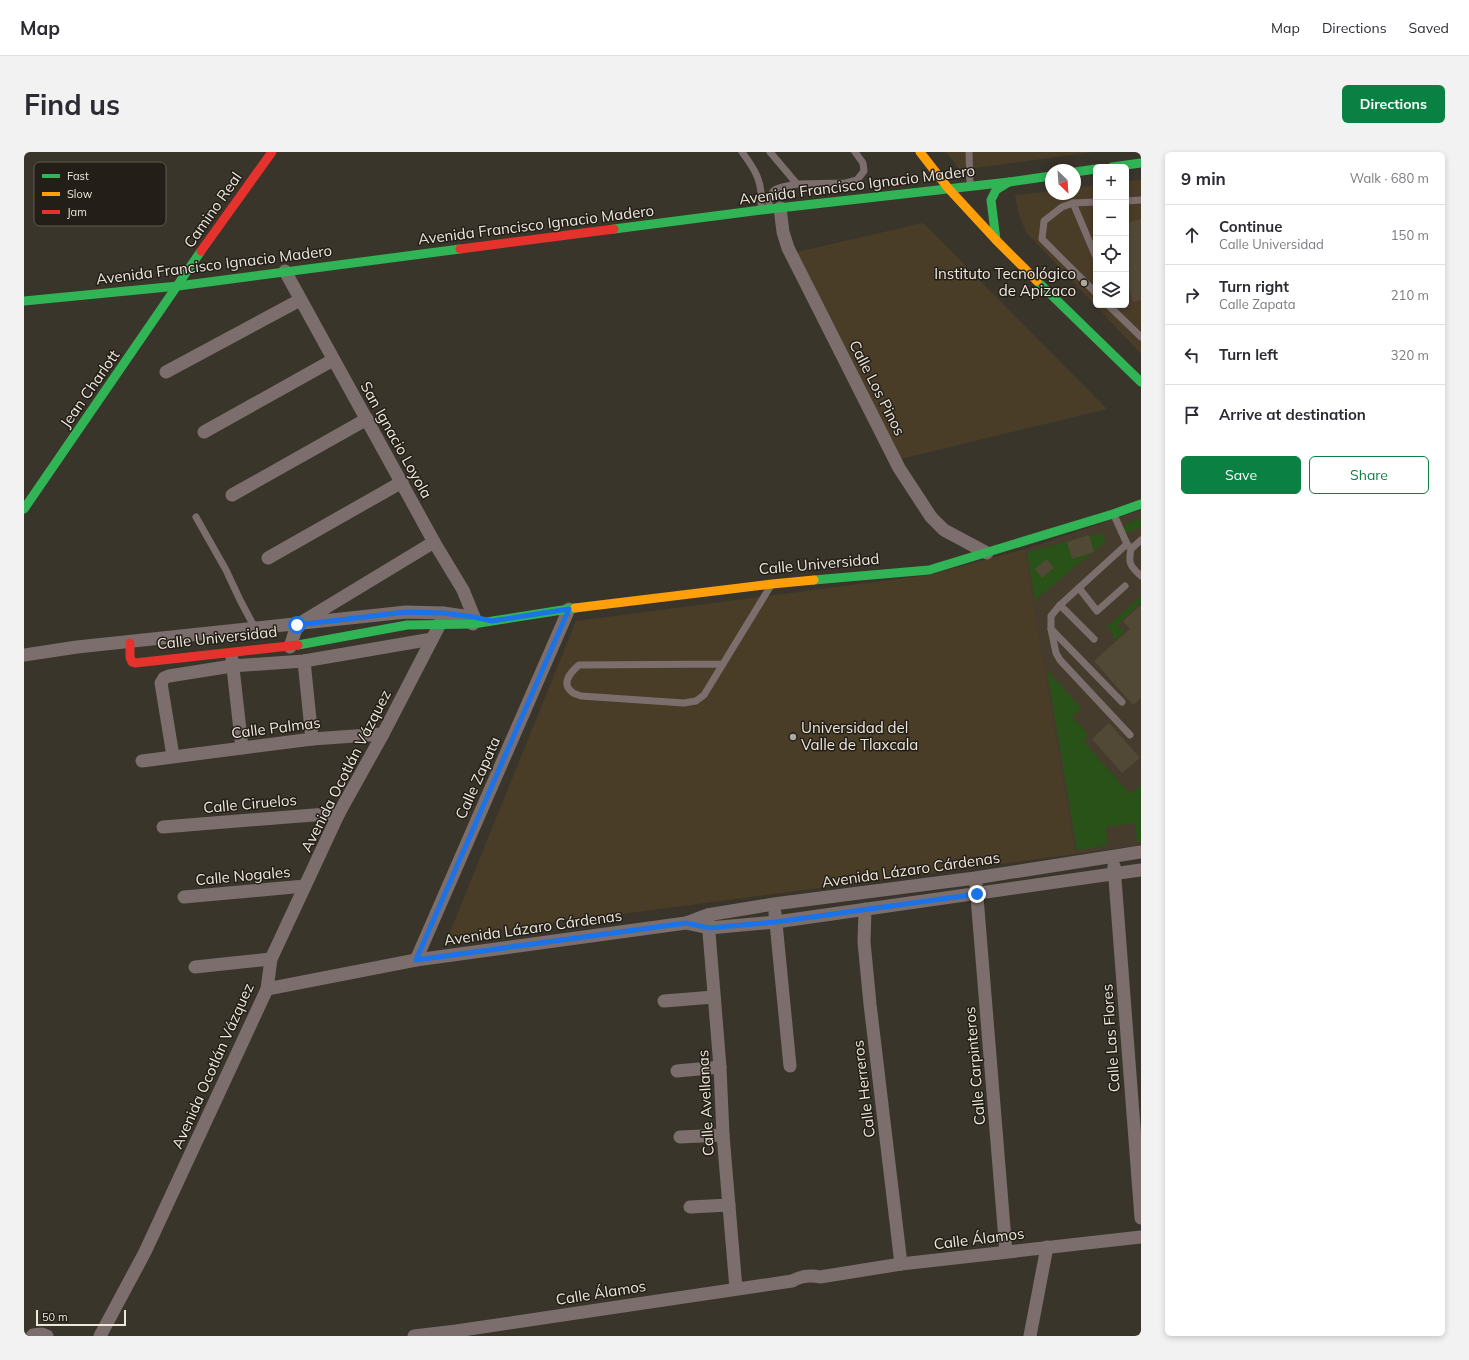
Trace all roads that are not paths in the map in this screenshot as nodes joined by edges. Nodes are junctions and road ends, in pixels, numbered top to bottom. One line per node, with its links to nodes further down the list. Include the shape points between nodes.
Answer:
1 (272, 152): 24 (street, Camino Real)
2 (742, 152): 20 (lane, via 758,176)
3 (770, 152): 13 (lane)
4 (855, 152): 13 (lane, via 863,163 864,171 857,180 846,183)
5 (920, 152): 15 (street)
6 (969, 152): 14 (lane)
7 (1141, 163): 8 (street)
8 (1129, 165)
9 (1093, 169): 10 (street)
10 (1081, 171)
11 (1045, 177): 12 (street, Avenida Francisco Ignacio Madero)
12 (1009, 182): 14 (street, Avenida Francisco Ignacio Madero); 21 (street, via 996,190 990,200)
13 (797, 184): 20 (lane, via 772,191)
14 (970, 186): 15 (street, Avenida Francisco Ignacio Madero)
15 (948, 188): 20 (street, Avenida Francisco Ignacio Madero); 21 (street)
16 (1141, 200): 17 (lane)
17 (1129, 201)
18 (1093, 202): 19 (lane)
19 (1073, 203): 22 (lane); 25 (lane, via 1062,207 1044,221 1042,239)
20 (770, 209): 23 (street, Avenida Francisco Ignacio Madero); 44 (street, Calle Los Pinos, via 899,468 931,517 944,530)
21 (996, 240): 32 (street)
22 (1093, 250)
23 (285, 271): 24 (street, Avenida Francisco Ignacio Madero); 26 (street, San Ignacio Loyola)
24 (178, 286): 27 (street, Avenida Francisco Ignacio Madero); 38 (street, Jean Charlott)
25 (1093, 290)
26 (300, 300): 30 (street, San Ignacio Loyola); 31 (street)
27 (24, 301)
28 (1111, 308): 29 (lane)
29 (1141, 338)
30 (333, 360): 33 (street, San Ignacio Loyola); 34 (street)
31 (166, 372)
32 (1141, 382)
33 (367, 419): 35 (street, San Ignacio Loyola); 36 (street)
34 (204, 432)
35 (402, 482): 42 (street, San Ignacio Loyola); 45 (street)
36 (232, 495)
37 (1141, 504): 39 (street, Calle Universidad)
38 (24, 509)
39 (1113, 514): 43 (lane); 44 (street, Calle Universidad)
40 (196, 517): 56 (lane)
41 (1141, 540): 43 (lane)
42 (434, 542): 53 (street, San Ignacio Loyola, via 463,590); 55 (street)
43 (1129, 546): 46 (lane, via 1129,560); 49 (lane)
44 (987, 553): 47 (street, Calle Universidad, via 929,570)
45 (268, 558)
46 (1141, 576)
47 (772, 584): 51 (street, Calle Universidad); 65 (lane)
48 (1125, 586): 49 (lane, via 1097,611)
49 (1079, 588): 50 (lane)
50 (1060, 605): 57 (lane, via 1051,616); 59 (lane)
51 (569, 609): 54 (street, Calle Universidad); 91 (street, Calle Zapata)
52 (442, 619): 53 (street, Calle Universidad); 55 (street, Calle Universidad, via 406,612); 58 (street, Avenida Ocotlán Vázquez); 61 (street, Calle Universidad)
53 (474, 621): 54 (street, Calle Universidad)
54 (492, 621)
55 (297, 625): 56 (street, Calle Universidad); 61 (street)
56 (255, 628): 60 (street, Calle Universidad)
57 (1051, 629): 67 (lane); 69 (lane, via 1060,660)
58 (432, 639): 64 (street); 68 (street, Avenida Ocotlán Vázquez)
59 (1094, 639)
60 (130, 643): 62 (street, Calle Universidad, via 130,657 135,663); 63 (street, Calle Universidad)
61 (290, 647): 62 (street, Calle Universidad)
62 (231, 653): 66 (street)
63 (24, 655)
64 (304, 661): 66 (street); 70 (street)
65 (723, 664): 65 (lane, via 704,695 696,701 684,703 581,696 572,692 567,680 570,673 579,665)
66 (232, 666): 71 (street); 72 (street, via 164,678 161,683)
67 (1122, 702)
68 (383, 734): 70 (street, Calle Palmas); 74 (street, Avenida Ocotlán Vázquez)
69 (1130, 735)
70 (312, 739): 71 (street, Calle Palmas)
71 (242, 748): 72 (street, Calle Palmas)
72 (173, 756): 73 (street, Calle Palmas)
73 (142, 761)
74 (339, 813): 75 (street, Calle Ciruelos); 81 (street, Avenida Ocotlán Vázquez)
75 (163, 827)
76 (1141, 852): 77 (street, Avenida Lázaro Cárdenas)
77 (1113, 856): 79 (street, Calle Las Flores); 80 (street, Avenida Lázaro Cárdenas)
78 (1141, 870): 79 (street, Avenida Lázaro Cárdenas)
79 (1115, 873): 82 (street, Avenida Lázaro Cárdenas); 99 (street, Calle Las Flores)
80 (975, 878): 82 (street, Calle Carpinteros); 84 (street, Avenida Lázaro Cárdenas)
81 (305, 886): 83 (street, Calle Nogales); 90 (street, Avenida Ocotlán Vázquez)
82 (977, 894): 85 (street, Avenida Lázaro Cárdenas); 107 (street, Calle Carpinteros)
83 (184, 897)
84 (774, 904): 86 (street, Avenida Lázaro Cárdenas); 87 (street)
85 (865, 910): 87 (street, Avenida Lázaro Cárdenas); 108 (street, Calle Herreros, via 864,942 870,1004)
86 (708, 915): 88 (street, Avenida Lázaro Cárdenas); 89 (street, Calle Avellanas)
87 (776, 922): 89 (street, Avenida Lázaro Cárdenas); 96 (street)
88 (686, 923): 89 (street, Avenida Lázaro Cárdenas); 91 (street, Avenida Lázaro Cárdenas)
89 (709, 928): 94 (street, Calle Avellanas)
90 (271, 959): 92 (street); 93 (street, Avenida Ocotlán Vázquez)
91 (416, 960): 93 (street, Avenida Lázaro Cárdenas)
92 (195, 967)
93 (267, 989): 113 (street, Avenida Ocotlán Vázquez, via 145,1252)
94 (714, 997): 95 (street); 97 (street, Calle Avellanas)
95 (664, 1001)
96 (790, 1066)
97 (720, 1068): 98 (street); 100 (street, Calle Avellanas)
98 (677, 1071)
99 (1136, 1076): 104 (street, Calle Las Flores)
100 (723, 1135): 101 (street); 102 (street, Calle Avellanas)
101 (680, 1137)
102 (729, 1205): 103 (street); 109 (street, Calle Avellanas)
103 (690, 1207)
104 (1141, 1218)
105 (1141, 1237): 106 (street, Calle Álamos)
106 (1047, 1247): 107 (street, Calle Álamos); 115 (street)
107 (1006, 1252): 108 (street, Calle Álamos)
108 (901, 1264): 109 (street, Calle Álamos, via 820,1277 812,1275 792,1281)
109 (736, 1289): 111 (street, Calle Álamos)
110 (30, 1332): 112 (street)
111 (456, 1334): 114 (street, Calle Álamos)
112 (47, 1336)
113 (100, 1336)
114 (414, 1336)
115 (1030, 1336)

